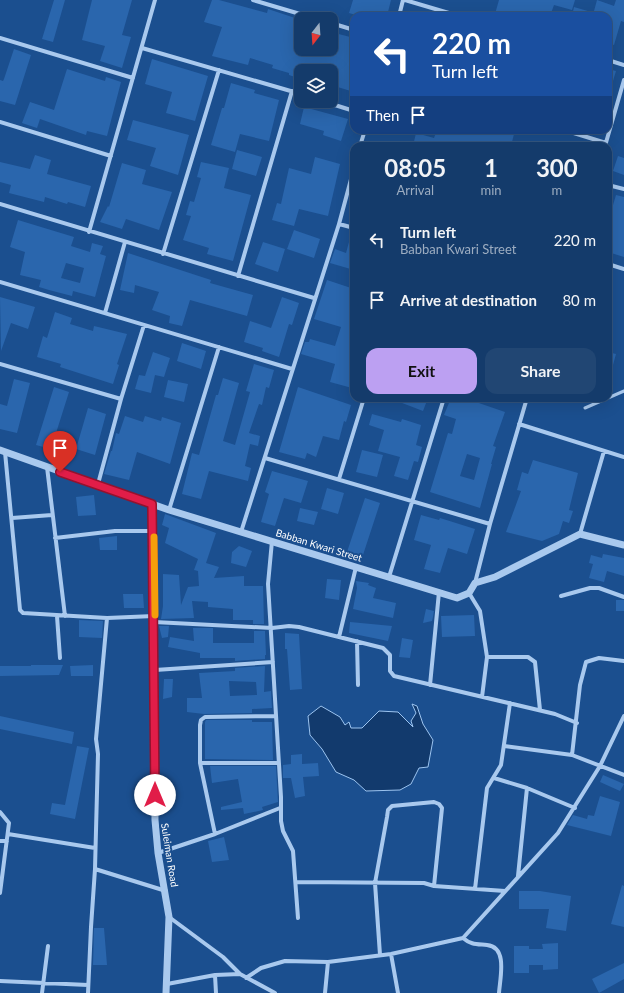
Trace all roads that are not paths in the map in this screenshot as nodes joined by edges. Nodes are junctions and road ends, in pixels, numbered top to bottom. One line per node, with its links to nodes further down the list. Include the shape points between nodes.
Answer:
1 (155, 0): 10 (street)
2 (253, 0): 4 (street)
3 (404, 0): 5 (street); 6 (street)
4 (294, 12)
5 (400, 12)
6 (445, 12)
7 (338, 25): 8 (street)
8 (350, 29)
9 (0, 38): 14 (street)
10 (142, 48): 13 (street); 14 (street)
11 (612, 61): 12 (street)
12 (624, 65)
13 (219, 70): 16 (street); 32 (street)
14 (133, 78): 23 (street)
15 (624, 80): 19 (street)
16 (292, 91): 35 (street)
17 (338, 106): 18 (street)
18 (350, 110)
19 (612, 120)
20 (0, 122): 23 (street)
21 (576, 134): 22 (street)
22 (599, 142)
23 (111, 156): 30 (street)
24 (350, 183): 28 (street)
25 (612, 185): 26 (street)
26 (624, 189)
27 (0, 204): 30 (street)
28 (339, 224): 29 (street); 37 (street)
29 (350, 227)
30 (89, 232): 31 (street)
31 (125, 242): 32 (street); 38 (street)
32 (163, 254): 35 (street)
33 (612, 265): 34 (street)
34 (624, 268)
35 (238, 276): 37 (street)
36 (0, 282): 38 (street)
37 (314, 298): 42 (street)
38 (105, 313): 39 (street)
39 (144, 325): 40 (street); 45 (street)
40 (219, 347): 42 (street); 61 (street)
41 (0, 364): 45 (street)
42 (292, 370): 55 (street)
43 (624, 391): 44 (lane)
44 (612, 396)
45 (121, 399): 58 (street)
46 (363, 402): 57 (street)
47 (443, 402): 59 (street)
48 (526, 402): 51 (street)
49 (599, 402): 50 (lane)
50 (585, 408)
51 (519, 424): 53 (street); 64 (street)
52 (3, 451): 56 (street, Babban Kwari Street); 63 (street)
53 (604, 451): 54 (street); 67 (street)
54 (624, 457)
55 (265, 458): 57 (street); 66 (street)
56 (47, 467): 58 (street, Babban Kwari Street); 62 (street)
57 (339, 479): 59 (street)
58 (98, 484): 60 (street, Babban Kwari Street)
59 (413, 501): 64 (street); 72 (street)
60 (152, 504): 61 (street, Babban Kwari Street); 65 (street, Suleiman Road)
61 (169, 510): 66 (street, Babban Kwari Street)
62 (52, 515): 63 (street); 68 (street)
63 (12, 518): 78 (street, via 20,610 25,614)
64 (490, 524): 73 (street)
65 (154, 531): 68 (street, via 115,531); 81 (street, Suleiman Road)
66 (241, 532): 69 (street, Babban Kwari Street)
67 (580, 534): 70 (street); 73 (street, via 495,577)
68 (55, 538): 79 (street)
69 (272, 541): 71 (street, Babban Kwari Street); 82 (street, via 268,584)
70 (624, 544)
71 (356, 567): 72 (street, Babban Kwari Street); 83 (street)
72 (389, 577): 74 (street, Babban Kwari Street)
73 (475, 583): 75 (street)
74 (439, 592): 75 (street, Babban Kwari Street, via 457,598); 91 (street)
75 (469, 594): 85 (street, via 480,611)
76 (561, 596): 77 (street, via 599,588)
77 (624, 597)
78 (57, 616): 79 (street); 86 (street)
79 (65, 616): 80 (street)
80 (108, 618): 81 (street); 113 (street, via 96,745)
81 (154, 619): 82 (street); 89 (street, Suleiman Road)
82 (272, 628): 83 (street, via 299,627); 88 (street)
83 (339, 637): 84 (street)
84 (357, 642): 90 (street); 91 (street, via 388,651 390,671 394,676)
85 (487, 657): 92 (street); 94 (street, via 533,659)
86 (60, 658)
87 (624, 661): 97 (street, via 599,658 586,662 580,685)
88 (273, 662): 89 (street); 95 (street)
89 (154, 670): 114 (street, Suleiman Road, via 155,820)
90 (358, 685)
91 (430, 685): 92 (street)
92 (482, 697): 93 (street)
93 (510, 703): 94 (street); 98 (street)
94 (540, 710): 97 (street)
95 (275, 716): 100 (street, via 206,717 201,720); 101 (street)
96 (624, 716): 102 (street)
97 (577, 723): 99 (street)
98 (504, 746): 99 (street); 104 (street, via 501,765)
99 (572, 755): 102 (street)
100 (200, 763): 101 (street); 110 (street)
101 (279, 763): 106 (street, via 282,797)
102 (600, 766): 103 (street); 107 (street)
103 (624, 775)
104 (494, 778): 105 (street); 120 (street, via 487,788)
105 (527, 788): 107 (street); 116 (street)
106 (280, 808): 110 (street); 117 (street, via 283,832 293,851)
107 (575, 808): 116 (street, via 550,844)
108 (0, 812): 109 (street, via 10,823)
109 (8, 834): 112 (street); 113 (street)
110 (215, 834): 114 (street)
111 (0, 841): 112 (street)
112 (7, 841): 123 (street)
113 (96, 848): 115 (street)
114 (158, 853): 121 (street, Suleiman Road)
115 (95, 869): 121 (street); 137 (street)
116 (518, 876): 122 (street)
117 (297, 882): 118 (street); 125 (street)
118 (375, 883): 119 (street, via 424,883); 119 (street, via 388,810 392,806 434,802 442,808); 129 (street)
119 (434, 886): 120 (street)
120 (475, 888): 122 (street)
121 (166, 891): 124 (street, Suleiman Road)
122 (505, 891): 126 (street)
123 (0, 893)
124 (169, 917): 131 (street, via 223,957); 136 (street, Suleiman Road)
125 (298, 918)
126 (463, 938): 128 (street); 147 (street, via 469,943 496,948 501,955)
127 (48, 946): 135 (street)
128 (391, 954): 129 (street); 146 (street)
129 (380, 955): 130 (street)
130 (328, 962): 133 (street, via 285,961 261,968); 145 (street)
131 (240, 974): 132 (street); 133 (street)
132 (215, 975): 136 (street); 142 (street)
133 (246, 978): 138 (street)
134 (0, 981): 135 (street)
135 (43, 983): 137 (street); 139 (street)
136 (167, 984): 141 (street, Suleiman Road)
137 (88, 985): 140 (street)
138 (263, 987): 143 (street); 144 (street)
139 (42, 993)
140 (88, 993)
141 (166, 993)
142 (216, 993)
143 (263, 993)
144 (275, 993)
145 (325, 993)
146 (398, 993)
147 (499, 993)

